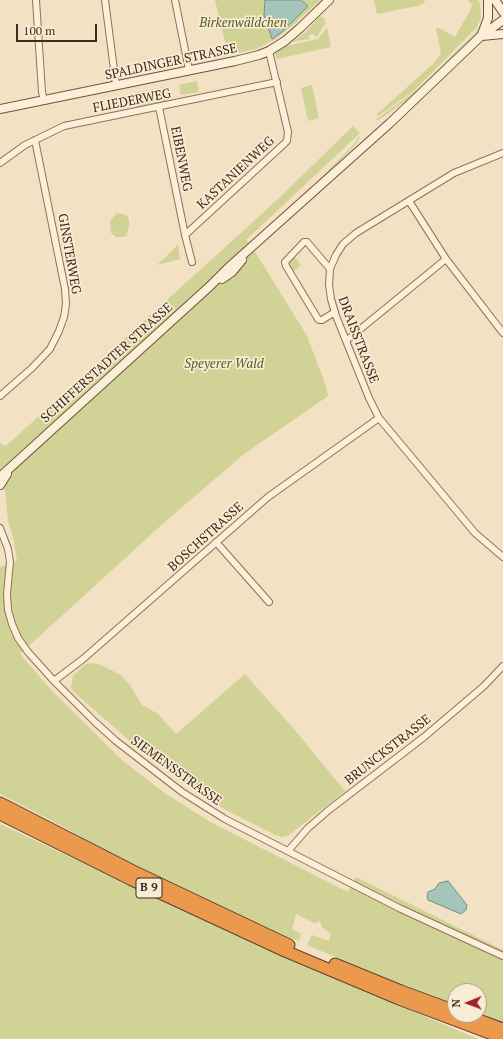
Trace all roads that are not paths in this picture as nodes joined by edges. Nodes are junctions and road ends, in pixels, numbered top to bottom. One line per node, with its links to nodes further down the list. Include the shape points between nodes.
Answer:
1 (36, 0): 15 (street)
2 (105, 0): 14 (street)
3 (175, 0): 12 (street)
4 (329, 0): 11 (main road, SPALDINGER STRASSE, via 293,34)
5 (488, 0): 10 (main road, via 488,18)
6 (495, 0): 7 (main road)
7 (503, 12)
8 (503, 20): 10 (main road, SCHIFFERSTADTER STRASSE)
9 (503, 34): 10 (main road)
10 (481, 36): 31 (main road, SCHIFFERSTADTER STRASSE, via 390,123)
11 (269, 51): 12 (main road, SPALDINGER STRASSE, via 250,58); 13 (street, KASTANIENWEG)
12 (189, 70): 14 (main road, SPALDINGER STRASSE)
13 (277, 82): 16 (street, FLIEDERWEG); 22 (street, KASTANIENWEG, via 288,132 287,141)
14 (116, 85): 15 (main road, SPALDINGER STRASSE)
15 (44, 101): 17 (main road, SPALDINGER STRASSE)
16 (159, 107): 18 (street, FLIEDERWEG, via 64,126); 22 (street, EIBENWEG)
17 (0, 109)
18 (35, 140): 20 (street, FLIEDERWEG); 29 (street, GINSTERWEG, via 66,304 60,331 50,349)
19 (503, 153): 21 (street, DRAISSTRASSE, via 454,173)
20 (0, 163)
21 (409, 201): 23 (street); 25 (street, DRAISSTRASSE, via 348,240 336,255)
22 (185, 236): 24 (street, EIBENWEG)
23 (446, 259): 27 (street); 28 (street)
24 (192, 262)
25 (330, 269): 26 (street, DRAISSTRASSE, via 329,292); 26 (street, via 307,242 304,242 285,262 318,319 322,320)
26 (335, 312): 28 (street, DRAISSTRASSE)
27 (503, 333)
28 (347, 340): 30 (street, DRAISSTRASSE)
29 (0, 396)
30 (379, 418): 37 (street, BOSCHSTRASSE, via 268,497); 38 (street, DRAISSTRASSE, via 475,533)
31 (21, 458): 32 (main road, SCHIFFERSTADTER STRASSE); 33 (main road, SCHIFFERSTADTER STRASSE)
32 (0, 477)
33 (0, 485)
34 (0, 528): 36 (street, SIEMENSSTRASSE)
35 (0, 536): 36 (street)
36 (6, 542): 41 (street, SIEMENSSTRASSE, via 10,562 8,610 12,624 25,648)
37 (216, 542): 39 (street); 41 (street, BOSCHSTRASSE, via 88,655)
38 (503, 557)
39 (269, 602)
40 (503, 666): 44 (street, BRUNCKSTRASSE, via 484,686 424,737 330,809 308,828)
41 (54, 681): 44 (street, SIEMENSSTRASSE, via 116,741 182,792 225,819)
42 (0, 803): 45 (highway, B 9)
43 (0, 814): 45 (highway, B 9, via 137,882)
44 (288, 851): 47 (street, SIEMENSSTRASSE, via 392,905)
45 (287, 948): 46 (highway, B 9)
46 (307, 956): 48 (highway, B 9); 50 (highway, B 9, via 399,999)
47 (503, 956)
48 (447, 1008)
49 (479, 1023): 50 (highway, B 9)
50 (487, 1028): 51 (highway, B 9); 52 (highway, B 9)
51 (503, 1029)
52 (503, 1038)

